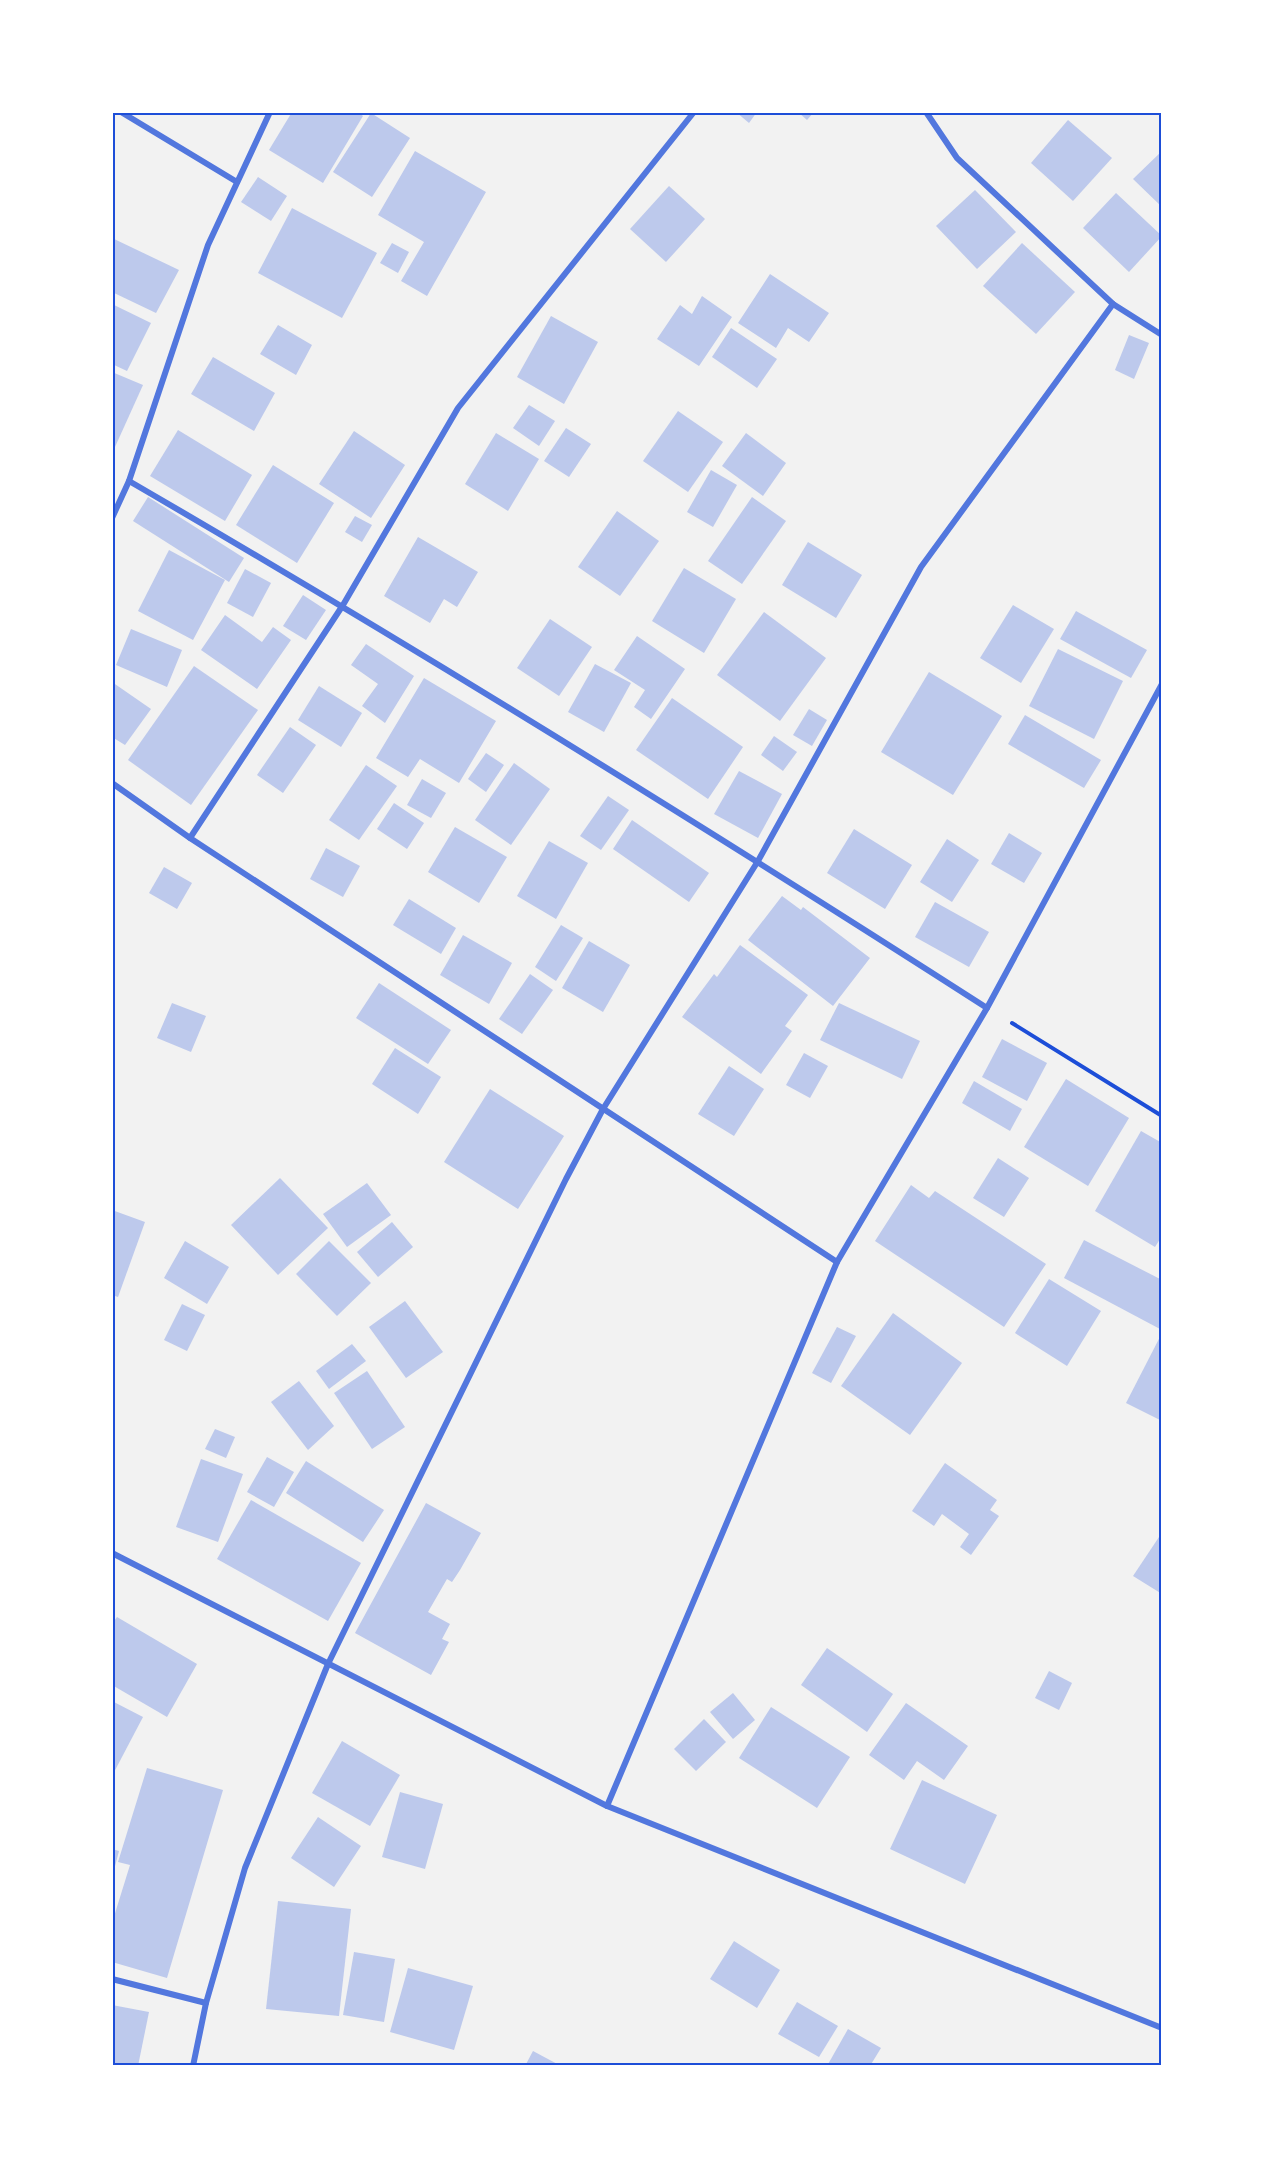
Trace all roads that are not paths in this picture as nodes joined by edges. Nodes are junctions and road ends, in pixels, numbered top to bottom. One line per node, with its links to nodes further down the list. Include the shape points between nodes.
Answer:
1 (121, 112): 5 (street)
2 (270, 112): 5 (street)
3 (694, 112): 10 (street, via 458,408)
4 (926, 112): 6 (street, via 957,158)
5 (237, 182): 8 (street, via 208,245)
6 (1113, 304): 7 (street); 14 (street, via 921,567)
7 (1161, 335)
8 (129, 481): 9 (street); 10 (street)
9 (112, 518)
10 (343, 605): 13 (street); 14 (street)
11 (1161, 684): 15 (street)
12 (112, 783): 13 (street)
13 (190, 837): 16 (street)
14 (758, 861): 15 (street); 16 (street)
15 (987, 1008): 17 (street)
16 (603, 1109): 17 (street); 19 (street)
17 (837, 1262): 20 (street)
18 (112, 1553): 19 (street)
19 (328, 1664): 20 (street); 22 (street, via 245,1868)
20 (607, 1806): 23 (street)
21 (112, 1979): 22 (street)
22 (206, 2003): 24 (street)
23 (1161, 2028)
24 (193, 2066)

